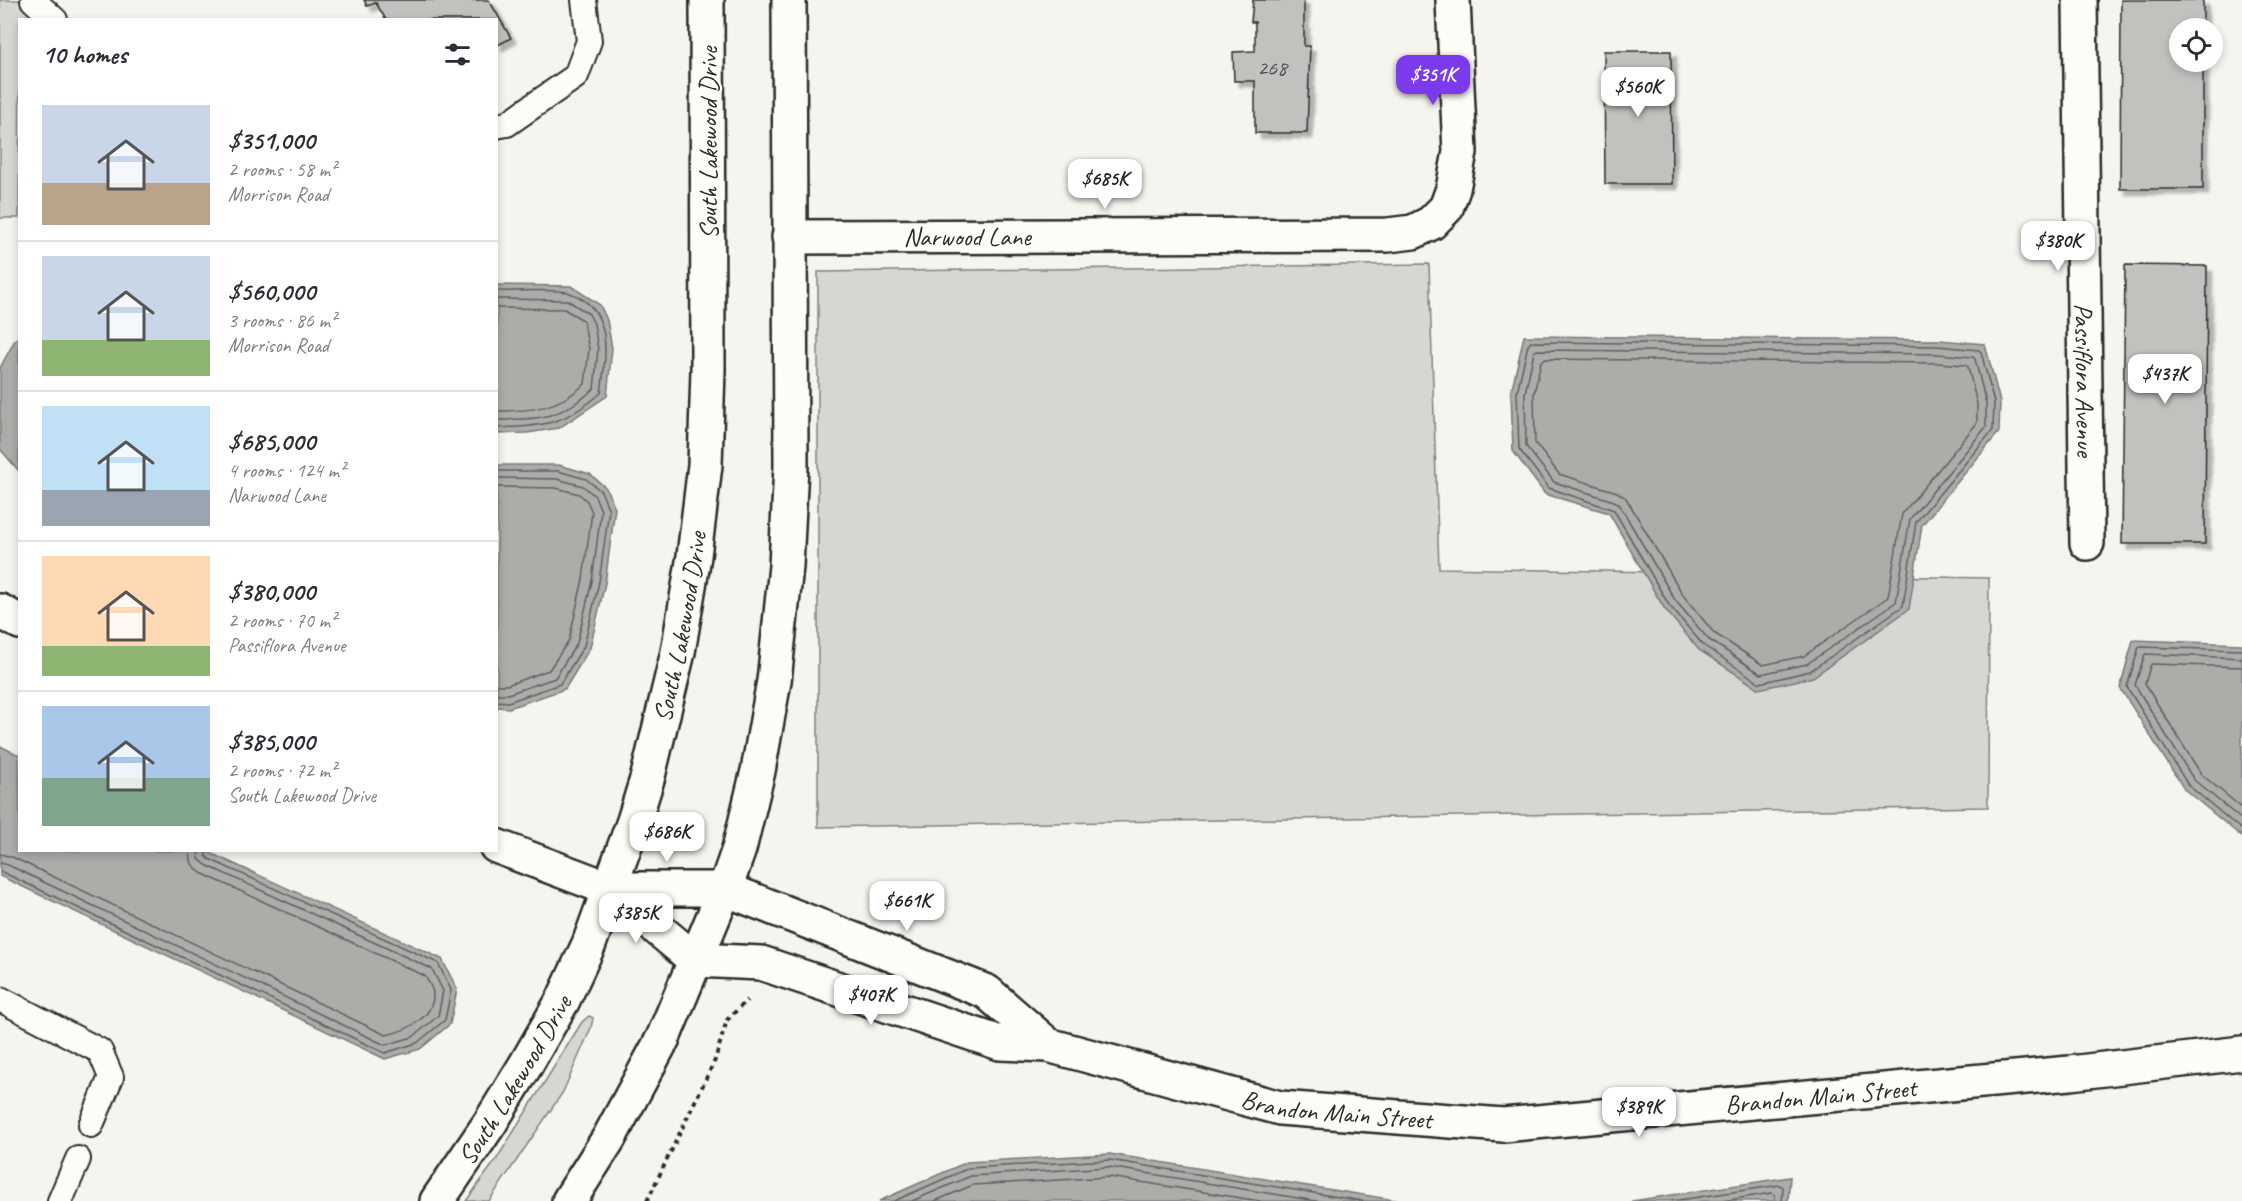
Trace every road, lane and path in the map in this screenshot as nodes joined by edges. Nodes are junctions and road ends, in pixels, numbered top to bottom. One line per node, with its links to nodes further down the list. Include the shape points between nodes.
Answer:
1 (33, 0): 7 (lane)
2 (584, 0): 8 (lane, via 589,41 576,76 507,124)
3 (707, 0): 14 (street, South Lakewood Drive, via 705,465 678,652 653,761)
4 (789, 0): 9 (street)
5 (1453, 0): 9 (street, Narwood Lane, via 1460,152 1446,208 1431,223 1413,232)
6 (2080, 0): 10 (street, Passiflora Avenue)
7 (52, 18)
8 (498, 126)
9 (789, 237): 15 (street, via 790,466 786,566 774,681 758,771)
10 (2087, 543)
11 (0, 611): 12 (street)
12 (18, 621)
13 (498, 847): 14 (street, Brandon Main Street)
14 (610, 889): 15 (street, Brandon Main Street); 16 (street); 24 (street, South Lakewood Drive, via 563,1000 490,1124)
15 (725, 889): 16 (street); 19 (street, Brandon Main Street, via 987,992)
16 (695, 960): 19 (street, Brandon Main Street, via 761,963 1000,1043); 25 (street, via 663,1038 637,1088)
17 (748, 997): 26 (path, via 727,1020 715,1060)
18 (0, 999): 21 (lane, via 100,1052 111,1077)
19 (1048, 1045): 20 (street, Brandon Main Street, via 1280,1108 1503,1125 2070,1073)
20 (2242, 1053)
21 (91, 1125)
22 (78, 1159): 23 (lane)
23 (60, 1201)
24 (437, 1201)
25 (569, 1201)
26 (647, 1201)

